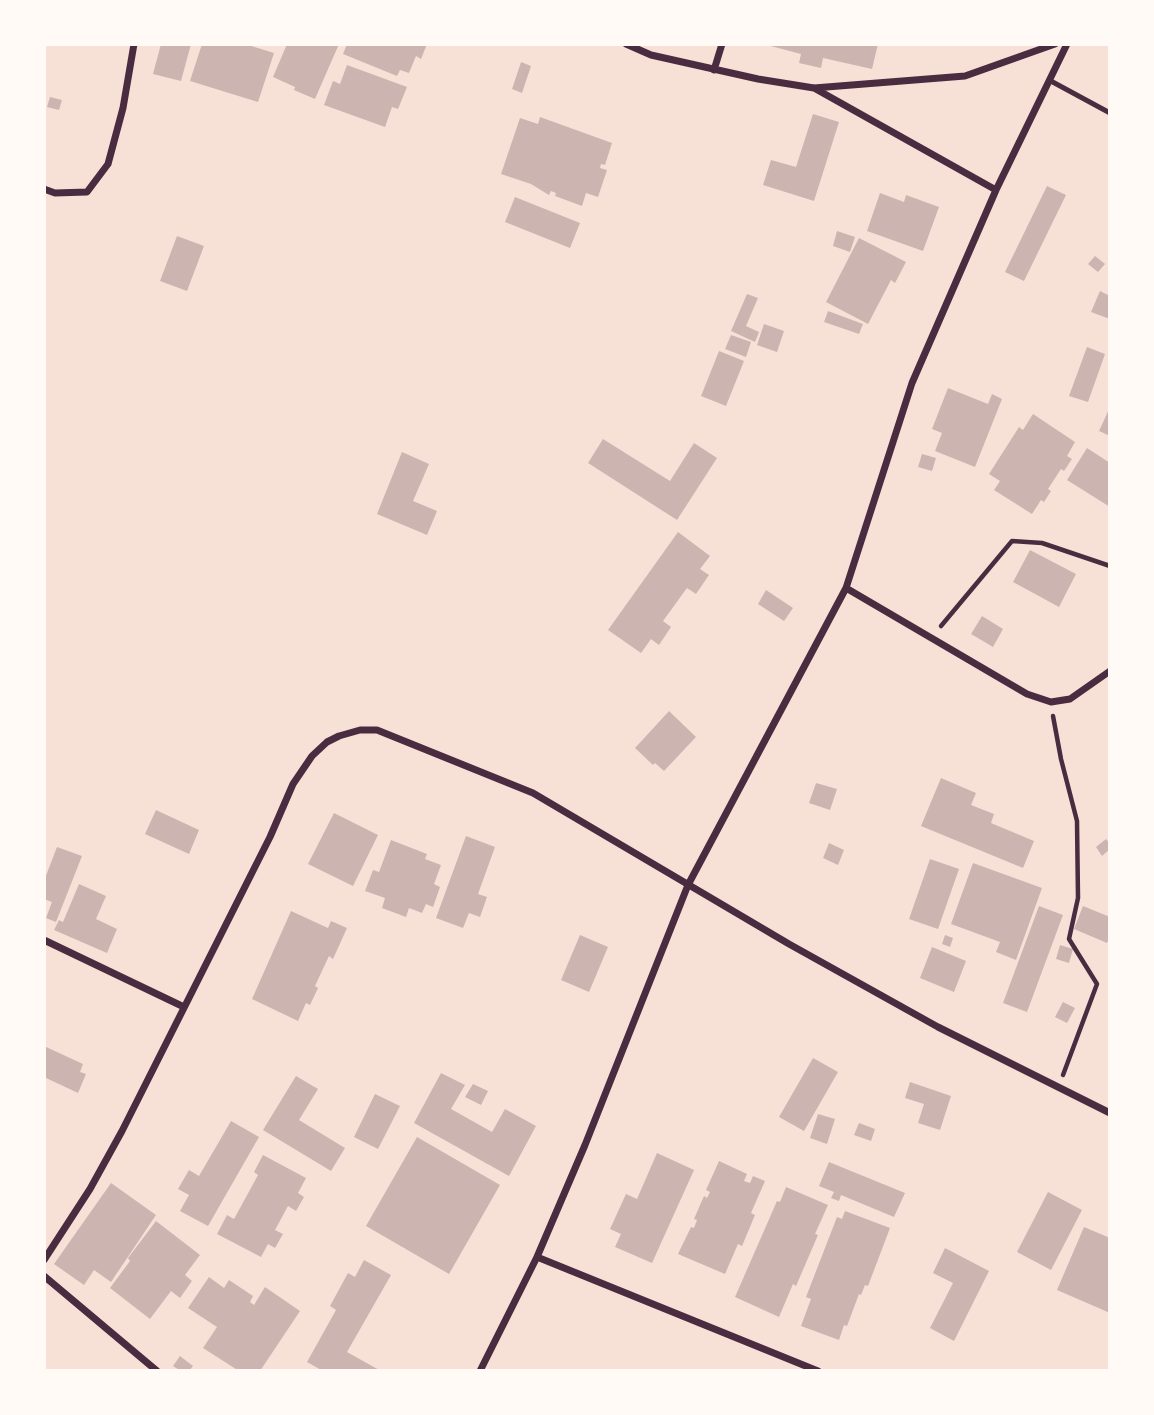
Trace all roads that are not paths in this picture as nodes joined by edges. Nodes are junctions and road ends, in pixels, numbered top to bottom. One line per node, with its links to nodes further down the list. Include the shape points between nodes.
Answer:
1 (134, 44): 10 (street, via 108,164 87,192)
2 (626, 44): 6 (street)
3 (722, 44): 6 (street)
4 (1055, 44): 8 (street, via 965,76)
5 (1067, 44): 7 (street)
6 (714, 70): 8 (street)
7 (1049, 80): 9 (lane); 11 (street)
8 (814, 88): 11 (street)
9 (1110, 113)
10 (44, 190)
11 (996, 191): 12 (street, via 912,383)
12 (846, 588): 13 (street, via 1027,694 1051,702 1070,699); 14 (street)
13 (1110, 671)
14 (688, 885): 16 (street, via 533,793 377,730 360,730 327,742 293,784); 17 (street, via 938,1027); 18 (street)
15 (44, 940): 16 (street)
16 (184, 1007): 19 (street, via 116,1143)
17 (1110, 1113)
18 (537, 1257): 22 (street); 23 (street)
19 (44, 1260)
20 (44, 1276): 21 (street)
21 (157, 1371)
22 (480, 1371)
23 (817, 1371)

